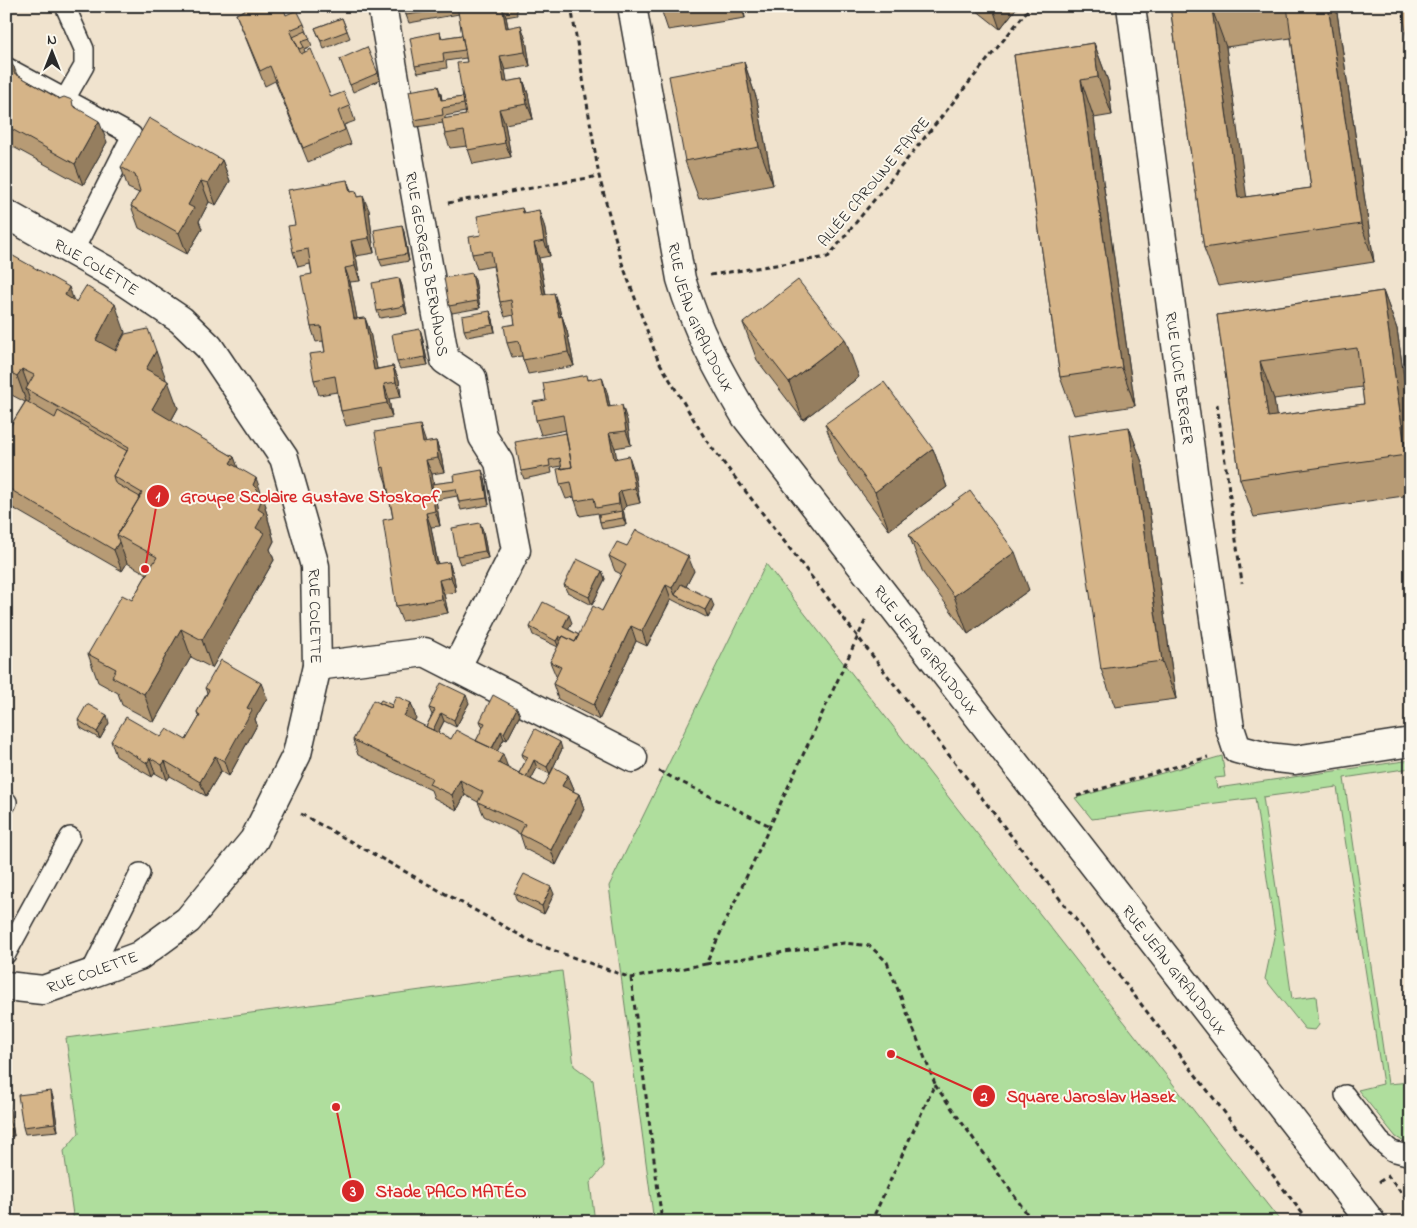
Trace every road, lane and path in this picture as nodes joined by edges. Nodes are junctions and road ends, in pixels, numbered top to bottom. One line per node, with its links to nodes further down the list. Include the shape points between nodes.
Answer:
1 (65, 6): 7 (lane, via 84,49 84,66)
2 (382, 6): 9 (street, RUE GEORGES BERNANOS)
3 (632, 6): 12 (street, RUE JEAN GIRAUDOUX)
4 (1031, 6): 12 (path, ALLÉE CAROLINE FAVRE, via 828,257)
5 (1131, 6): 17 (street, RUE LUCIE BERGER, via 1197,502 1230,728)
6 (6, 67): 7 (lane)
7 (66, 99): 11 (lane, via 132,135)
8 (599, 176): 9 (path)
9 (418, 208): 15 (street, RUE GEORGES BERNANOS, via 445,360 472,378 483,437 499,462 516,550)
10 (6, 214): 11 (street, RUE COLETTE)
11 (73, 252): 14 (street, RUE COLETTE, via 181,320 209,347 284,458 315,566)
12 (681, 279): 13 (street, RUE JEAN GIRAUDOUX, via 702,339 746,417)
13 (879, 589): 20 (street, RUE JEAN GIRAUDOUX); 21 (path)
14 (317, 666): 15 (street, via 425,652); 19 (street, RUE COLETTE, via 297,754)
15 (456, 668): 18 (street)
16 (1411, 742): 17 (street, via 1294,760)
17 (1237, 749): 20 (path, via 1098,788)
18 (634, 758): 21 (path)
19 (274, 799): 26 (street, RUE COLETTE, via 254,840 188,920 139,956); 27 (path, via 536,944)
20 (1049, 807): 35 (street, RUE JEAN GIRAUDOUX)
21 (770, 826): 25 (path)
22 (70, 837): 24 (lane)
23 (140, 873): 26 (lane)
24 (6, 954)
25 (706, 964): 27 (path); 29 (path, via 844,943 870,946 887,962)
26 (90, 974): 28 (street, RUE COLETTE, via 43,990)
27 (631, 978): 32 (path)
28 (6, 986)
29 (935, 1084): 33 (path); 34 (path)
30 (1345, 1095): 31 (lane, via 1380,1141 1392,1151)
31 (1411, 1156)
32 (662, 1222)
33 (872, 1222)
34 (1033, 1222)
35 (1371, 1222)

